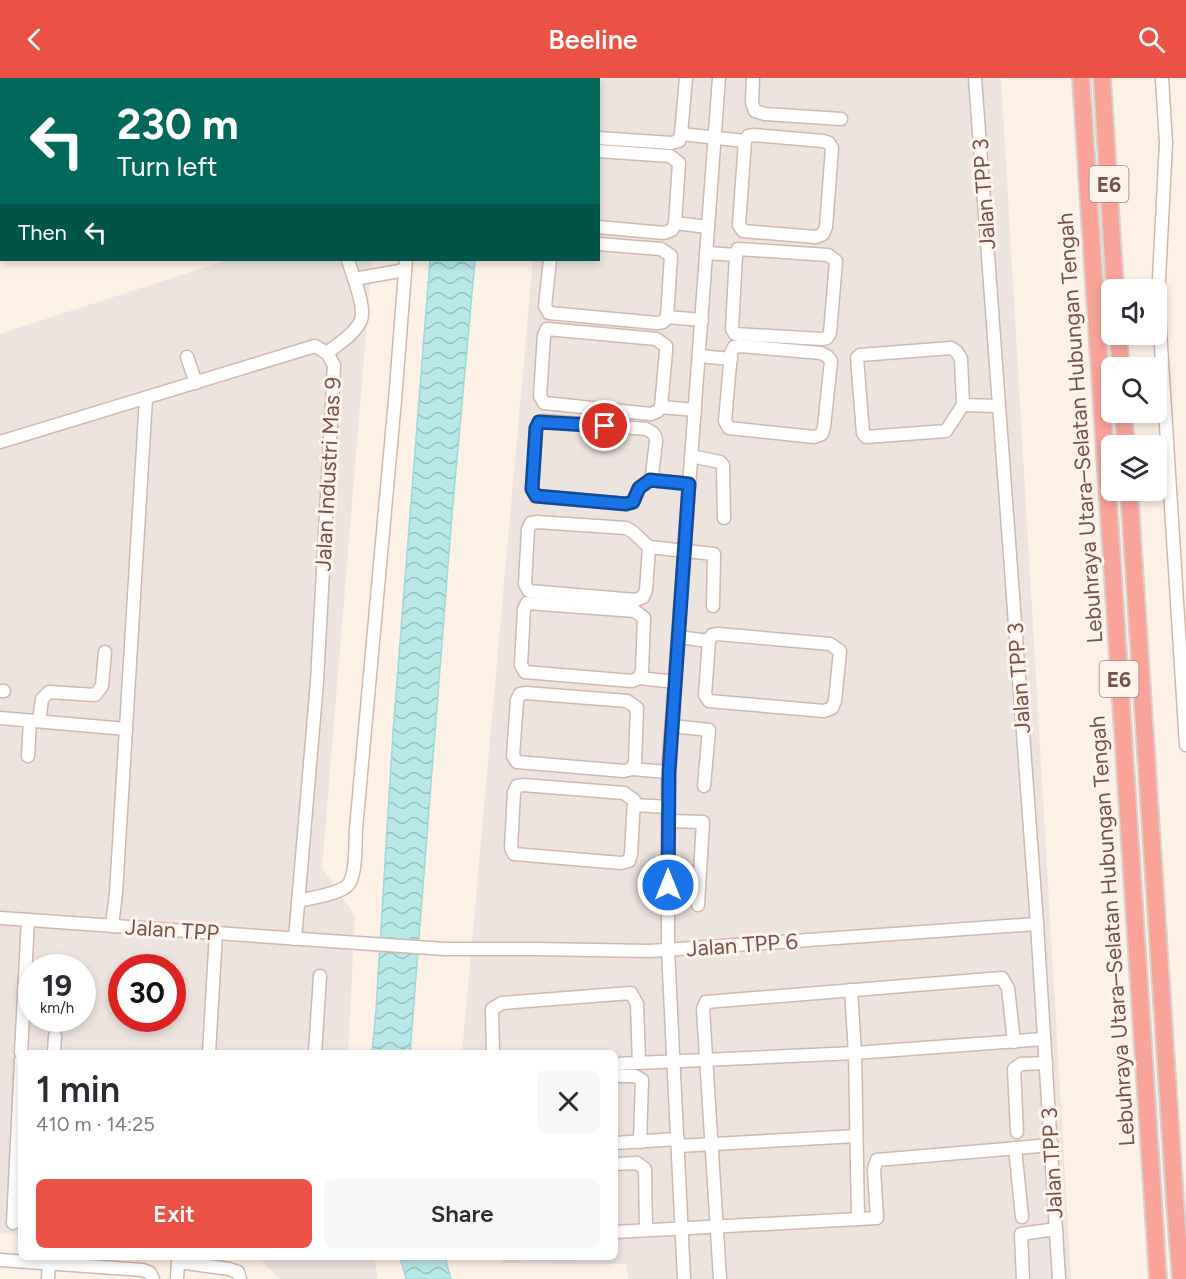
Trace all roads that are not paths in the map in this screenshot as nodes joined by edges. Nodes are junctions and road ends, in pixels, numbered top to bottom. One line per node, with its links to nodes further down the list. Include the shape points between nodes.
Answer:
1 (686, 78): 9 (street)
2 (719, 78): 11 (street)
3 (753, 78): 8 (street, via 755,111)
4 (975, 78): 34 (street, Jalan TPP 3)
5 (1081, 78): 119 (highway, Lebuhraya Utara–Selatan Hubungan Tengah / E6)
6 (1102, 78): 24 (highway, Lebuhraya Utara–Selatan Hubungan Tengah / E6)
7 (1162, 78): 55 (street, via 1166,143 1158,298)
8 (841, 119)
9 (681, 134): 10 (street, via 679,141 671,143); 11 (street)
10 (600, 138)
11 (715, 138): 12 (street); 16 (street)
12 (746, 141): 12 (street, via 754,135 828,143 832,148 823,234 816,237 743,231 739,225)
13 (600, 151): 14 (street, via 676,159 679,163)
14 (675, 223): 15 (street, via 672,230 664,232); 16 (street)
15 (600, 227)
16 (708, 227): 18 (street)
17 (600, 244): 25 (street, via 661,249 671,256)
18 (706, 253): 19 (street); 26 (street)
19 (736, 255): 19 (street, via 732,329 735,334 827,338 836,261 832,257 743,249 738,249)
20 (348, 261): 23 (street)
21 (550, 261): 25 (street, via 546,306 549,313 657,323)
22 (406, 265): 23 (street); 63 (street, via 353,876 339,890)
23 (354, 279): 27 (street, via 361,319 354,331)
24 (1115, 279)
25 (667, 317): 26 (street)
26 (702, 320): 28 (street)
27 (327, 353): 31 (street, Jalan Industri Mas 9, via 315,346); 63 (street, Jalan Industri Mas 9, via 334,365 327,509)
28 (699, 356): 30 (street); 36 (street)
29 (187, 357): 31 (street)
30 (731, 359): 30 (street, via 734,347 740,346 827,356 831,361 822,434 814,437 729,428 725,422)
31 (196, 383): 32 (street, Jalan Industri Mas 9)
32 (146, 398): 37 (street, Jalan Industri Mas 9); 54 (street)
33 (963, 405): 33 (street, via 961,359 951,348 857,358 866,437 946,430); 34 (street)
34 (999, 406): 67 (street, Jalan TPP 3)
35 (661, 407): 35 (street, via 651,414 544,403 540,396 546,329 662,341 666,346); 36 (street)
36 (695, 410): 38 (street)
37 (0, 442)
38 (691, 456): 40 (street); 42 (street, via 723,465)
39 (650, 480): 39 (street, via 639,488 633,502 626,504 536,496 532,489 536,428 539,422 646,429 656,436); 40 (street)
40 (689, 484): 44 (street)
41 (1130, 501): 120 (highway, Lebuhraya Utara–Selatan Hubungan Tengah / E6)
42 (724, 518)
43 (649, 548): 43 (street, via 627,528 531,523 525,584 529,591 636,600 646,590); 44 (street)
44 (684, 550): 45 (street, via 714,554); 46 (street)
45 (713, 606)
46 (678, 637): 47 (street); 50 (street)
47 (709, 640): 47 (street, via 705,695 709,701 824,711 832,708 840,651 836,646 718,634 712,634)
48 (105, 652): 52 (street, via 102,686 94,695 49,692 42,699)
49 (639, 678): 49 (street, via 644,618 640,613 527,603 521,665 525,672 632,681); 50 (street)
50 (675, 682): 53 (street)
51 (0, 718): 52 (street)
52 (35, 721): 54 (street); 56 (street)
53 (672, 726): 58 (street); 59 (street, via 709,730)
54 (126, 729): 68 (street)
55 (1186, 745)
56 (27, 756)
57 (632, 769): 57 (street, via 517,762 513,756 520,694 633,704 637,708); 58 (street)
58 (669, 772): 61 (street)
59 (704, 786)
60 (634, 805): 60 (street, via 634,800 624,793 517,786 511,848 514,854 523,855 629,861); 61 (street)
61 (668, 807): 62 (street)
62 (668, 821): 64 (street, via 703,822); 72 (street)
63 (298, 901): 70 (street, Jalan Industri Mas 9)
64 (698, 905)
65 (0, 918): 66 (street, Jalan TPP)
66 (28, 920): 68 (street, Jalan TPP); 78 (street)
67 (1037, 924): 72 (street, Jalan TPP 6); 76 (street, Jalan TPP 3)
68 (111, 926): 69 (street, Jalan TPP)
69 (216, 933): 70 (street, Jalan TPP); 80 (street)
70 (295, 939): 71 (street, Jalan TPP)
71 (345, 942): 72 (street, Jalan TPP 6, via 446,949)
72 (668, 950): 85 (street)
73 (320, 976): 81 (street)
74 (851, 990): 77 (street, via 1002,978 1008,988); 83 (street); 84 (street, via 705,1002)
75 (55, 1036): 79 (street)
76 (1044, 1039): 77 (street); 87 (street, Jalan TPP 3)
77 (1014, 1042): 83 (street)
78 (21, 1050)
79 (54, 1050)
80 (209, 1050)
81 (315, 1050)
82 (493, 1050): 86 (street, via 492,1009 502,1003 631,993 637,1004)
83 (855, 1053): 84 (street); 91 (street)
84 (708, 1059): 85 (street); 95 (street)
85 (674, 1060): 86 (street); 92 (street)
86 (639, 1063): 88 (street)
87 (1046, 1063): 90 (street, via 1021,1064 1014,1069); 96 (street, Jalan TPP 3)
88 (618, 1064)
89 (618, 1076): 94 (street, via 642,1080)
90 (1017, 1132)
91 (856, 1136): 95 (street); 101 (street)
92 (678, 1142): 94 (street); 95 (street); 105 (street)
93 (618, 1143): 94 (street)
94 (640, 1143)
95 (713, 1144): 104 (street)
96 (1052, 1145): 97 (street); 106 (street, Jalan TPP 3)
97 (1015, 1148): 100 (street); 101 (street, via 877,1160 877,1218)
98 (618, 1164): 107 (street, via 638,1163 645,1169)
99 (18, 1186): 103 (street)
100 (1022, 1217)
101 (858, 1219): 104 (street)
102 (0, 1222): 103 (street)
103 (17, 1223)
104 (717, 1227): 105 (street); 116 (street)
105 (682, 1229): 107 (street); 115 (street)
106 (1056, 1229): 117 (street, via 1021,1234); 118 (street, Jalan TPP 3)
107 (646, 1230): 108 (street)
108 (618, 1232)
109 (0, 1260): 110 (street)
110 (49, 1263): 111 (street); 112 (street, via 143,1270)
111 (48, 1279)
112 (153, 1279)
113 (177, 1279): 114 (street, via 178,1262 229,1269 238,1272)
114 (240, 1279)
115 (684, 1279)
116 (720, 1279)
117 (1023, 1279)
118 (1059, 1279)
119 (1158, 1279)
120 (1181, 1279)

